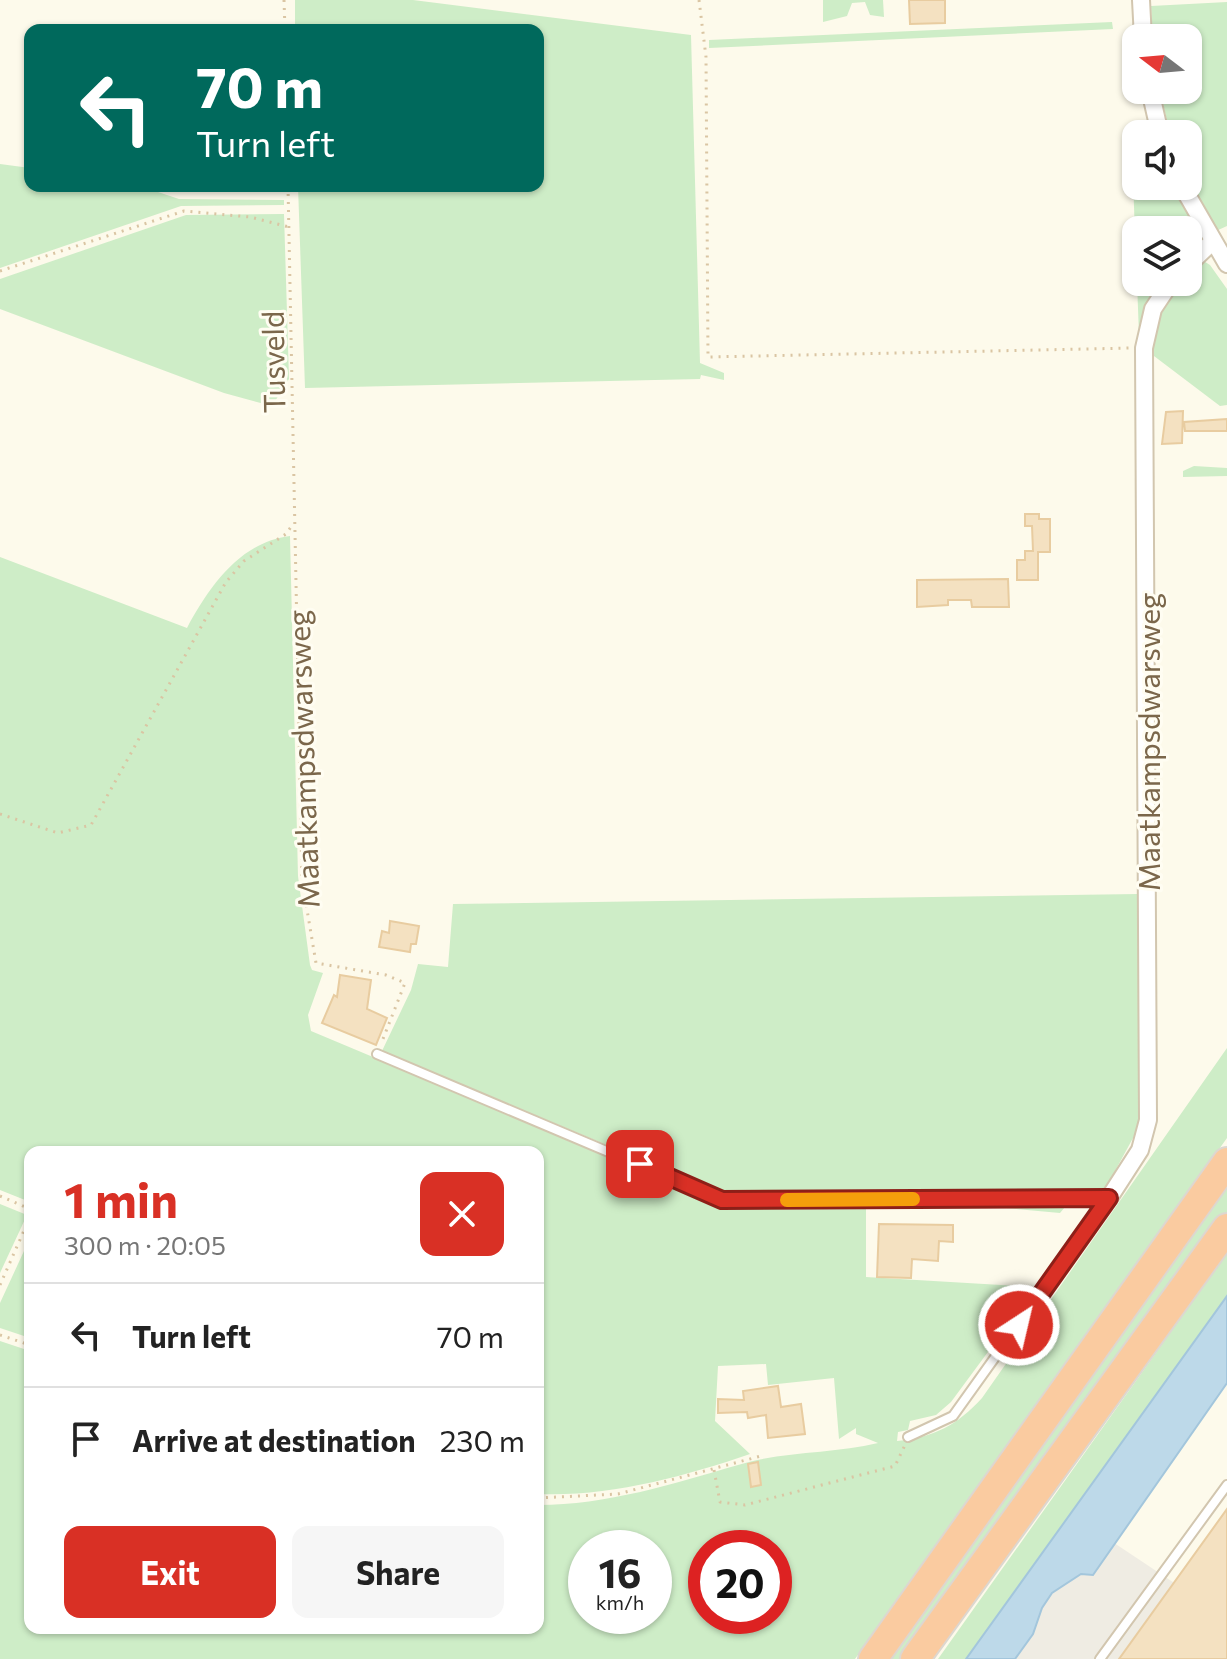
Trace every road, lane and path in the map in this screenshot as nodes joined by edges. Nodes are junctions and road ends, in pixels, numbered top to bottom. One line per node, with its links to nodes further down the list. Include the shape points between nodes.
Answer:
1 (284, 0): 4 (path)
2 (699, 0): 14 (path, via 706,57 708,357)
3 (1141, 0): 5 (street)
4 (285, 24)
5 (1142, 24)
6 (288, 192): 8 (path, Tusveld)
7 (1189, 200): 9 (street)
8 (289, 227): 12 (path, via 250,217 184,211); 15 (path, Tusveld)
9 (1211, 243): 10 (street); 11 (street)
10 (1202, 252)
11 (1227, 264)
12 (0, 271)
13 (1162, 296): 14 (street, Maatkampsdwarsweg, via 1153,309)
14 (1144, 348): 21 (street, Maatkampsdwarsweg, via 1148,1120 1140,1150)
15 (294, 522): 16 (path, Tusveld); 17 (path, via 226,582 91,825 58,833)
16 (295, 536): 18 (path, Maatkampsdwarsweg, via 302,880 310,941 318,965 405,983)
17 (0, 814)
18 (377, 1054): 21 (lane, via 722,1200)
19 (1227, 1162): 33 (highway)
20 (0, 1196): 22 (path)
21 (1109, 1198): 28 (lane, Maatkampsdwarsweg, via 953,1416)
22 (24, 1206)
23 (1227, 1228): 34 (highway)
24 (24, 1231): 25 (path)
25 (0, 1285)
26 (0, 1335): 27 (path)
27 (24, 1343)
28 (908, 1437): 30 (path, via 895,1466 745,1505 720,1502)
29 (761, 1456): 30 (path)
30 (714, 1470): 32 (path, via 618,1494)
31 (1227, 1485): 35 (lane)
32 (544, 1498)
33 (873, 1659)
34 (915, 1659)
35 (1100, 1659)

